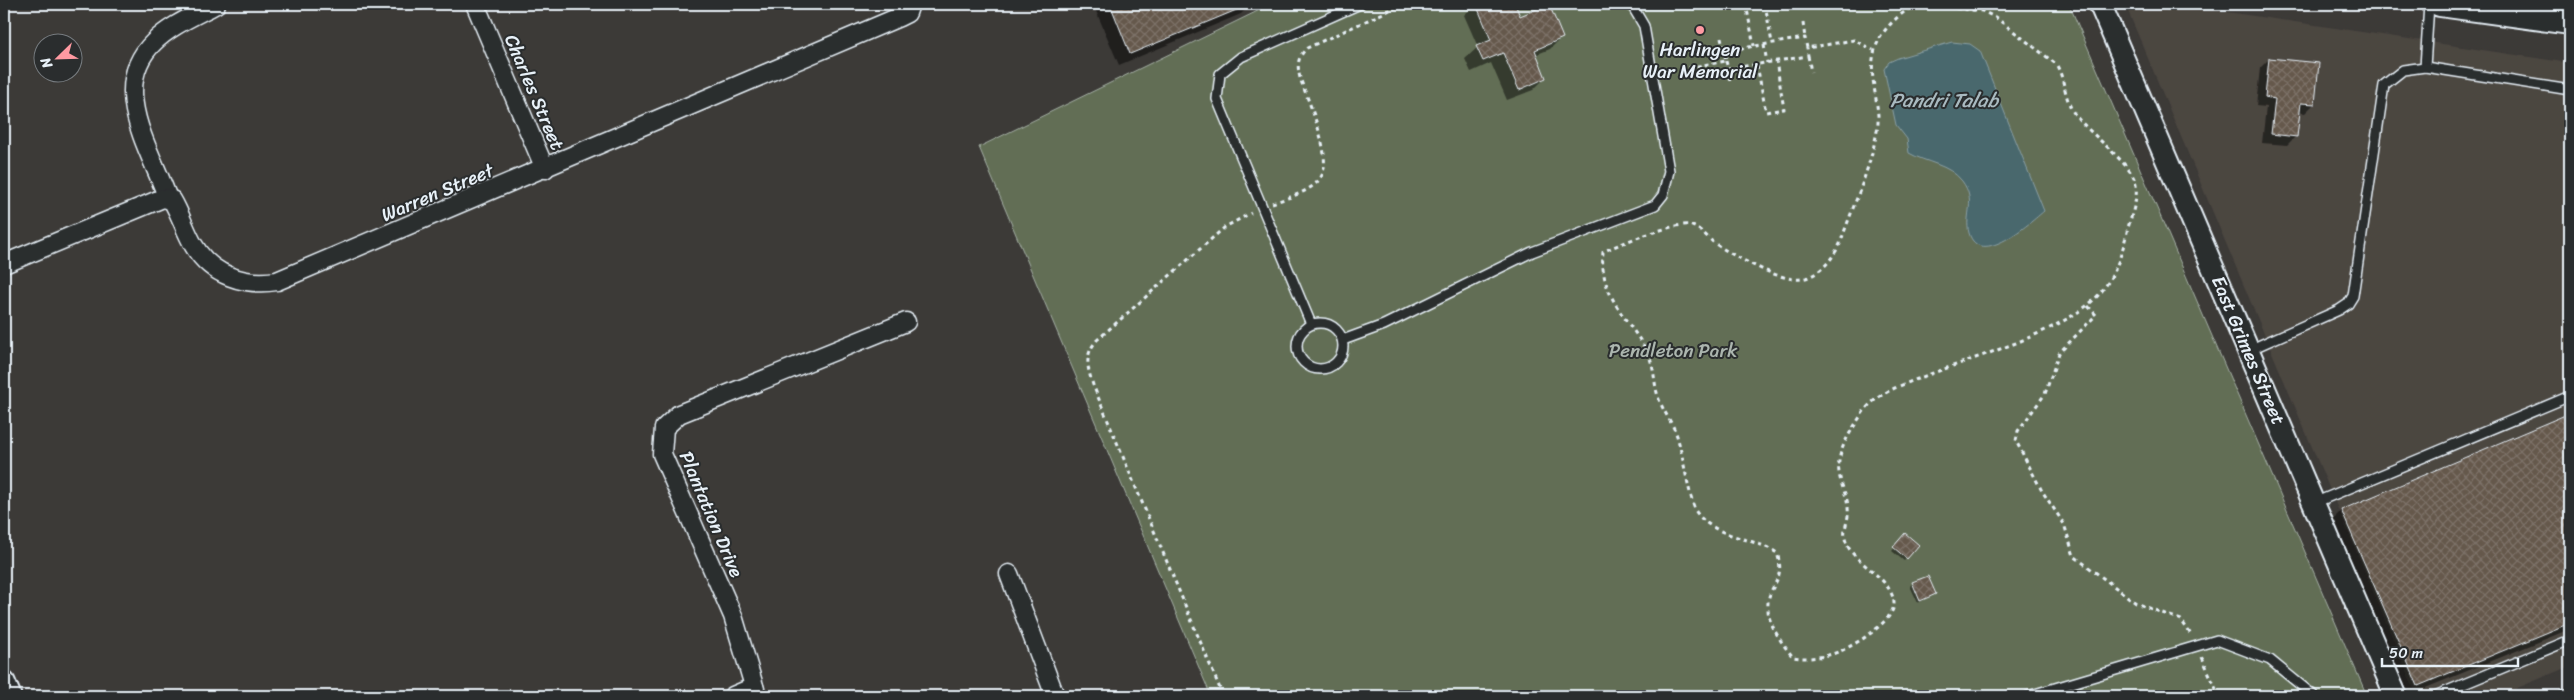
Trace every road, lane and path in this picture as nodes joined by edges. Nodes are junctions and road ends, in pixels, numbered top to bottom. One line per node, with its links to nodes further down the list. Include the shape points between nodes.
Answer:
1 (216, 4): 35 (street, Warren Street, via 154,41 141,57 134,76 135,116)
2 (475, 4): 34 (street, Charles Street)
3 (910, 4): 34 (street, Warren Street, via 907,13 899,17)
4 (1360, 4): 36 (lane, via 1241,57 1220,74 1217,99)
5 (1403, 4): 36 (path, via 1307,48 1299,56 1300,78 1323,148 1322,176 1310,187)
6 (1631, 4): 41 (lane, via 1644,26 1669,171 1664,195 1655,205 1532,252 1384,325)
7 (1746, 4): 19 (path)
8 (1764, 4): 17 (path)
9 (1923, 4): 21 (path, via 1916,4 1903,12 1880,37); 38 (path, via 1982,11 2047,56 2062,74 2069,106 2076,116 2131,173 2136,183 2135,195 2121,256 2102,292)
10 (2100, 4): 42 (street, East Grimes Street)
11 (2429, 4): 28 (lane)
12 (2440, 4): 13 (main road)
13 (2560, 15)
14 (1802, 23): 16 (path)
15 (1722, 37): 22 (path)
16 (1805, 38): 17 (path); 20 (path)
17 (1772, 43): 18 (path)
18 (1764, 45): 19 (path); 26 (path)
19 (1754, 46): 22 (path)
20 (1807, 48): 21 (path, via 1854,40); 23 (path)
21 (1873, 50): 38 (path, via 1871,66 1879,107 1877,130 1840,244 1832,258 1817,272 1801,279 1785,277 1744,260 1691,225 1680,225 1603,252 1603,270 1609,293 1654,365 1659,401 1676,433 1695,510 1713,527 1777,553 1781,574 1771,592 1768,609 1777,636 1793,657 1816,657 1841,651 1866,637 1892,610 1894,603 1887,588 1850,550 1843,532 1849,509 1840,476 1839,457 1842,446 1869,405 1900,386 2009,346)
22 (1724, 51): 24 (path)
23 (1808, 56): 25 (path); 31 (path)
24 (1726, 61): 29 (path); 30 (path)
25 (1776, 62): 26 (path); 27 (path, via 1784,109 1766,112)
26 (1767, 63): 27 (path)
27 (1757, 64): 30 (path)
28 (2425, 67): 33 (lane); 42 (lane, via 2404,70 2384,85 2353,296 2339,310)
29 (1681, 69)
30 (1728, 69): 32 (path)
31 (1811, 72)
32 (1730, 83)
33 (2570, 90)
34 (545, 169): 35 (street, Warren Street, via 312,269 260,284 226,276 213,268 194,246 177,208)
35 (168, 199): 37 (street, via 163,198)
36 (1262, 207): 40 (lane); 53 (path, via 1225,227 1097,340 1086,359 1093,385)
37 (4, 264)
38 (2088, 306): 47 (path, via 2096,315 2059,353 2050,384 2018,431 2016,441 2042,491 2064,524 2074,556 2136,602 2181,620)
39 (906, 322): 49 (street, Plantation Drive, via 679,414 664,428 662,454 733,616)
40 (1311, 324): 41 (lane, via 1327,324 1339,332); 41 (lane, via 1297,341 1299,356 1310,367 1317,370 1332,366 1342,355)
41 (1343, 340)
42 (2249, 350): 44 (street, East Grimes Street)
43 (2570, 396): 44 (lane)
44 (2314, 503): 57 (street, East Grimes Street)
45 (1009, 574): 52 (street)
46 (2570, 640): 58 (lane)
47 (2197, 646): 54 (lane); 55 (path); 56 (lane, via 2217,640 2270,660)
48 (4, 682): 50 (street)
49 (756, 692): 51 (street)
50 (10, 696)
51 (733, 696)
52 (1055, 696)
53 (1223, 696)
54 (2028, 696)
55 (2219, 696)
56 (2314, 696)
57 (2396, 696)
58 (2435, 696)

